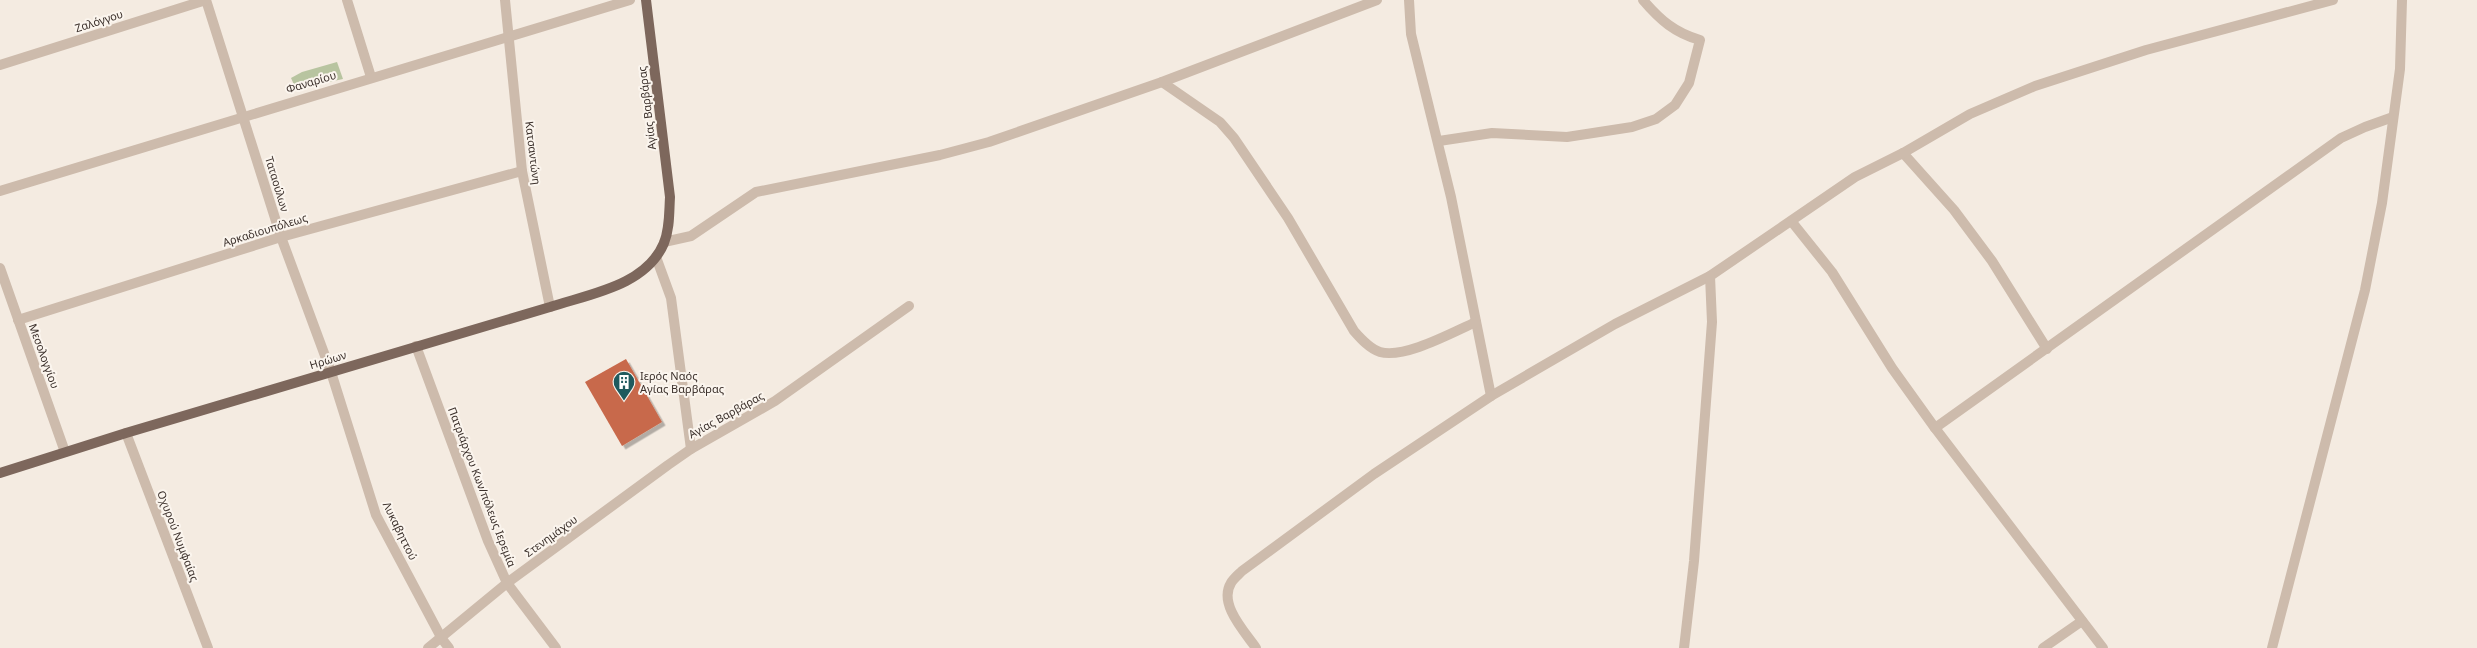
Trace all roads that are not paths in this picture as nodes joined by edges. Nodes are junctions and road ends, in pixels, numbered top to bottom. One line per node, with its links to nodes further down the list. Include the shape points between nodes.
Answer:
1 (206, 0): 12 (street, Ζαλόγγου); 15 (street, Ταταούλων)
2 (347, 0): 13 (street)
3 (505, 0): 11 (street, Κατσαντώνη)
4 (630, 0): 11 (street, Φαναρίου)
5 (646, 0): 23 (main road, Αγίας Βαρβάρας, via 670,197 669,221)
6 (1377, 0): 14 (street)
7 (1409, 0): 17 (street, via 1411,34)
8 (1643, 0): 17 (street, via 1668,26 1683,35 1700,40 1689,83 1675,106 1656,119 1632,127 1567,137 1492,133)
9 (2333, 0): 18 (street, via 2161,46 2036,86 1970,114)
10 (2402, 0): 16 (street, via 2400,69)
11 (509, 36): 13 (street, Φαναρίου); 19 (street, Κατσαντώνη)
12 (0, 65)
13 (371, 77): 15 (street, Φαναρίου)
14 (1162, 82): 23 (street, via 1024,131 961,150 756,192 691,236); 30 (street, via 1214,118 1234,138 1288,218 1354,331 1365,343 1380,352 1398,353)
15 (243, 116): 20 (street, Φαναρίου); 22 (street, Ταταούλων)
16 (2393, 117): 32 (street, via 2365,126 2341,138); 51 (street, via 2382,203 2365,290)
17 (1439, 142): 30 (street)
18 (1903, 153): 21 (street, via 1855,177); 32 (street, via 1954,210 1992,261)
19 (522, 170): 22 (street, Αρκαδιουπόλεως); 28 (street, Κατσαντώνη)
20 (0, 191)
21 (1792, 222): 26 (street); 35 (street, via 1832,272 1892,368)
22 (281, 237): 29 (street, Αρκαδιουπόλεως); 33 (street, Ταταούλων)
23 (664, 242): 24 (main road, Αγίας Βαρβάρας)
24 (656, 257): 28 (main road, Ηρώων, via 646,269 619,284); 37 (street, Αγίας Βαρβάρας, via 671,298)
25 (0, 268): 29 (street, Μεσολογγίου)
26 (1710, 276): 34 (street, via 1615,324); 48 (street, via 1712,322 1694,561)
27 (909, 306): 37 (street, Αγίας Βαρβάρας, via 775,402)
28 (550, 307): 31 (main road, Ηρώων)
29 (18, 320): 38 (street, Μεσολογγίου)
30 (1476, 322): 34 (street)
31 (416, 346): 33 (main road, Ηρώων); 40 (street, Πατριάρχου Κων/πόλεως Ιερεμία, via 488,541)
32 (2047, 349): 35 (street)
33 (331, 372): 36 (main road, Ηρώων); 42 (street, Λυκαβηττού, via 376,514)
34 (1490, 396): 47 (street, via 1381,469 1242,571 1230,584 1228,600 1234,615)
35 (1935, 428): 41 (street)
36 (126, 433): 38 (main road, Ηρώων); 43 (street, Οχυρού Νυμφαίας)
37 (692, 449): 40 (street, Στενημάχου)
38 (65, 452): 39 (main road, Ηρώων)
39 (0, 473)
40 (507, 584): 42 (street, Στενημάχου); 46 (street, Πατριάρχου Κων/πόλεως Ιερεμία)
41 (2082, 621): 49 (street); 50 (street)
42 (442, 639): 44 (street, Στενημάχου); 45 (street, Λυκαβηττού)
43 (208, 648)
44 (428, 648)
45 (449, 648)
46 (556, 648)
47 (1256, 648)
48 (1684, 648)
49 (2044, 648)
50 (2103, 648)
51 (2272, 648)

